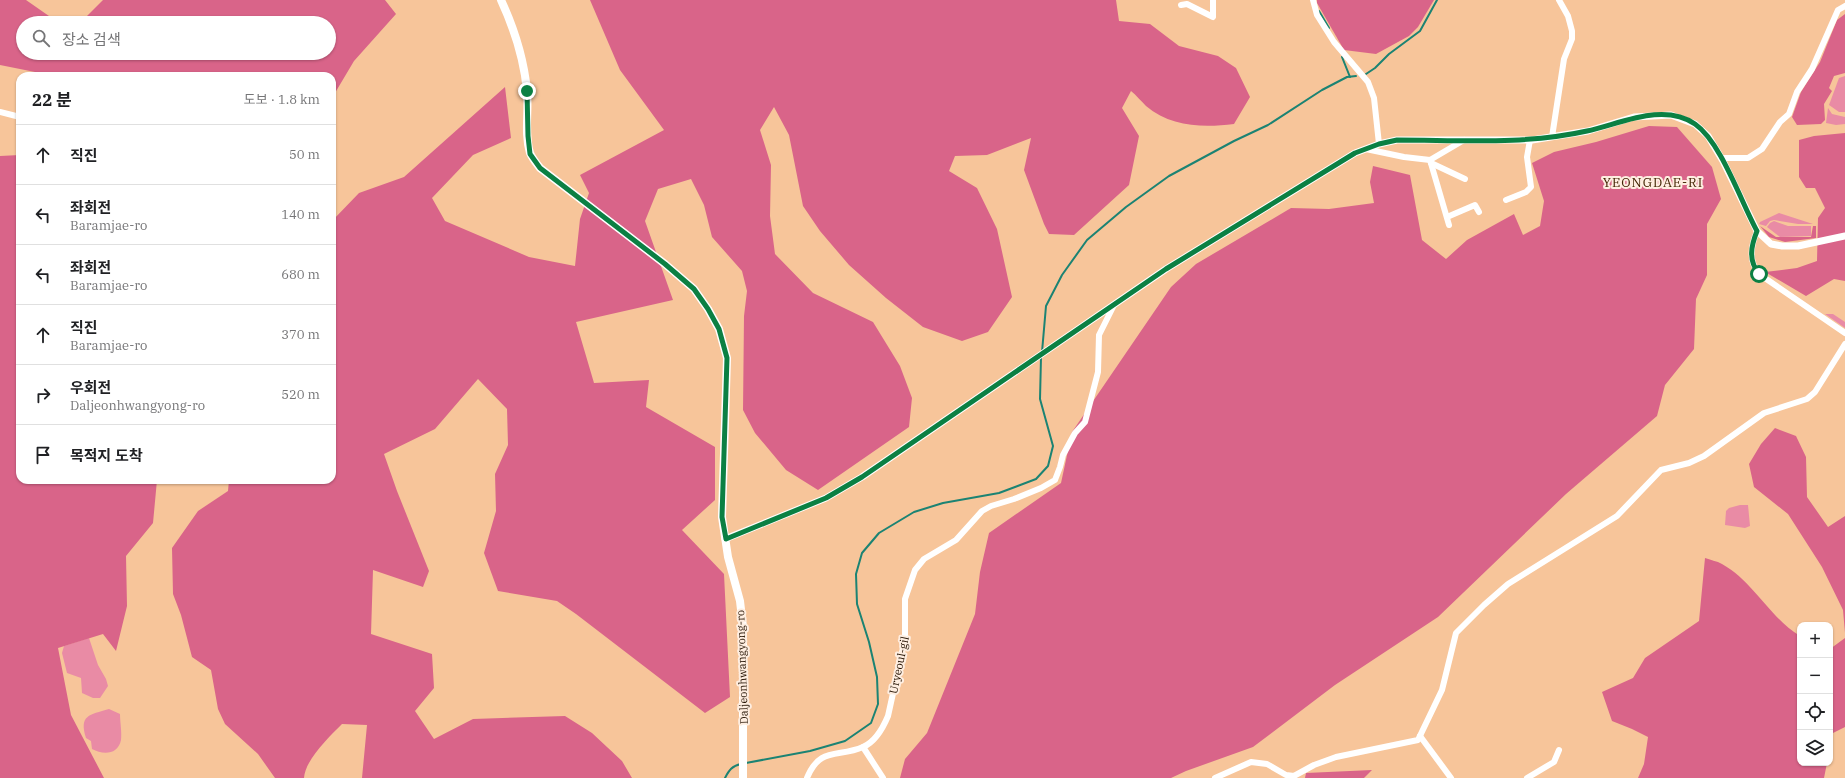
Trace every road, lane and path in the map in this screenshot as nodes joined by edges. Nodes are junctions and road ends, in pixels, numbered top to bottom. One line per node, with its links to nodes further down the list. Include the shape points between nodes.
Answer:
1 (501, 0): 26 (main road, Daljeonhwangyong-ro, via 511,23 523,68 527,91 530,154 540,168 694,289 719,329 727,358 722,517)
2 (1214, 0): 5 (street, via 1213,18 1187,4)
3 (1313, 0): 12 (street, via 1317,15 1334,42 1368,82 1374,98)
4 (1560, 0): 9 (street, via 1568,16 1572,39 1564,59)
5 (1181, 5)
6 (1845, 6): 14 (street, via 1838,10 1812,69 1797,92 1789,114 1780,122 1762,149 1748,158)
7 (0, 112): 8 (street)
8 (16, 116)
9 (1552, 137): 11 (street); 14 (street, via 1588,131 1634,117 1671,115 1695,124 1708,136)
10 (1464, 140): 11 (street); 12 (street, via 1397,140); 15 (street)
11 (1530, 140): 17 (street, via 1527,158 1531,187 1526,192)
12 (1379, 144): 13 (street)
13 (1366, 149): 15 (street); 23 (street, via 1355,153 1166,269)
14 (1722, 158): 21 (street)
15 (1430, 162): 16 (street); 19 (street)
16 (1465, 179)
17 (1506, 200)
18 (1479, 212): 19 (street, via 1476,205)
19 (1447, 217): 20 (street)
20 (1449, 225)
21 (1757, 231): 22 (street, via 1771,244 1782,246 1798,246); 24 (street, via 1751,245 1752,262 1759,274)
22 (1845, 236)
23 (1114, 305): 26 (street, via 862,477 826,498); 28 (street, Uryeoul-gil, via 1099,334 1098,372 1085,422 1075,433 1063,455 1055,480 982,511 956,540 924,559 915,570 905,599 905,639 888,716 878,734)
24 (1845, 333)
25 (1845, 344): 27 (street, via 1815,392 1807,399 1764,413 1704,456 1689,463 1661,470 1617,516 1508,584 1484,605 1456,634 1442,690)
26 (726, 539): 30 (main road, Daljeonhwangyong-ro, via 743,627)
27 (1420, 736): 33 (street, via 1418,740 1407,743 1336,757 1294,776 1286,775 1257,761); 34 (street)
28 (864, 747): 31 (street, Uryeoul-gil, via 821,758 813,765); 32 (street)
29 (1559, 750): 35 (street, via 1554,762)
30 (743, 775)
31 (807, 778)
32 (883, 778)
33 (1215, 778)
34 (1451, 778)
35 (1527, 778)

